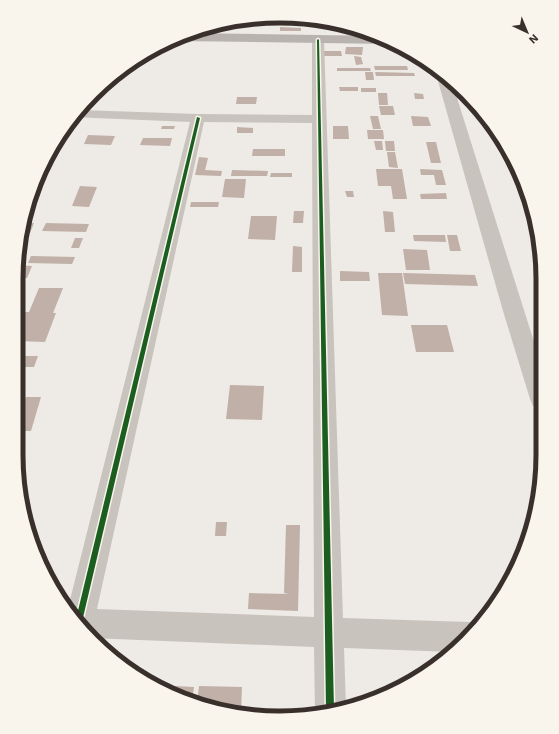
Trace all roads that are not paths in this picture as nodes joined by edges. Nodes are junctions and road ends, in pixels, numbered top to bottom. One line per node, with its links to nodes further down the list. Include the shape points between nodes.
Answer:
1 (196, 37): 2 (street)
2 (318, 40): 3 (street); 7 (street)
3 (370, 40)
4 (446, 85): 8 (street)
5 (83, 114): 6 (street)
6 (198, 118): 7 (street); 9 (street)
7 (319, 119): 11 (street, via 322,174)
8 (536, 383)
9 (80, 616)
10 (86, 622): 11 (street)
11 (328, 633): 12 (street); 13 (street)
12 (460, 637)
13 (330, 706)

